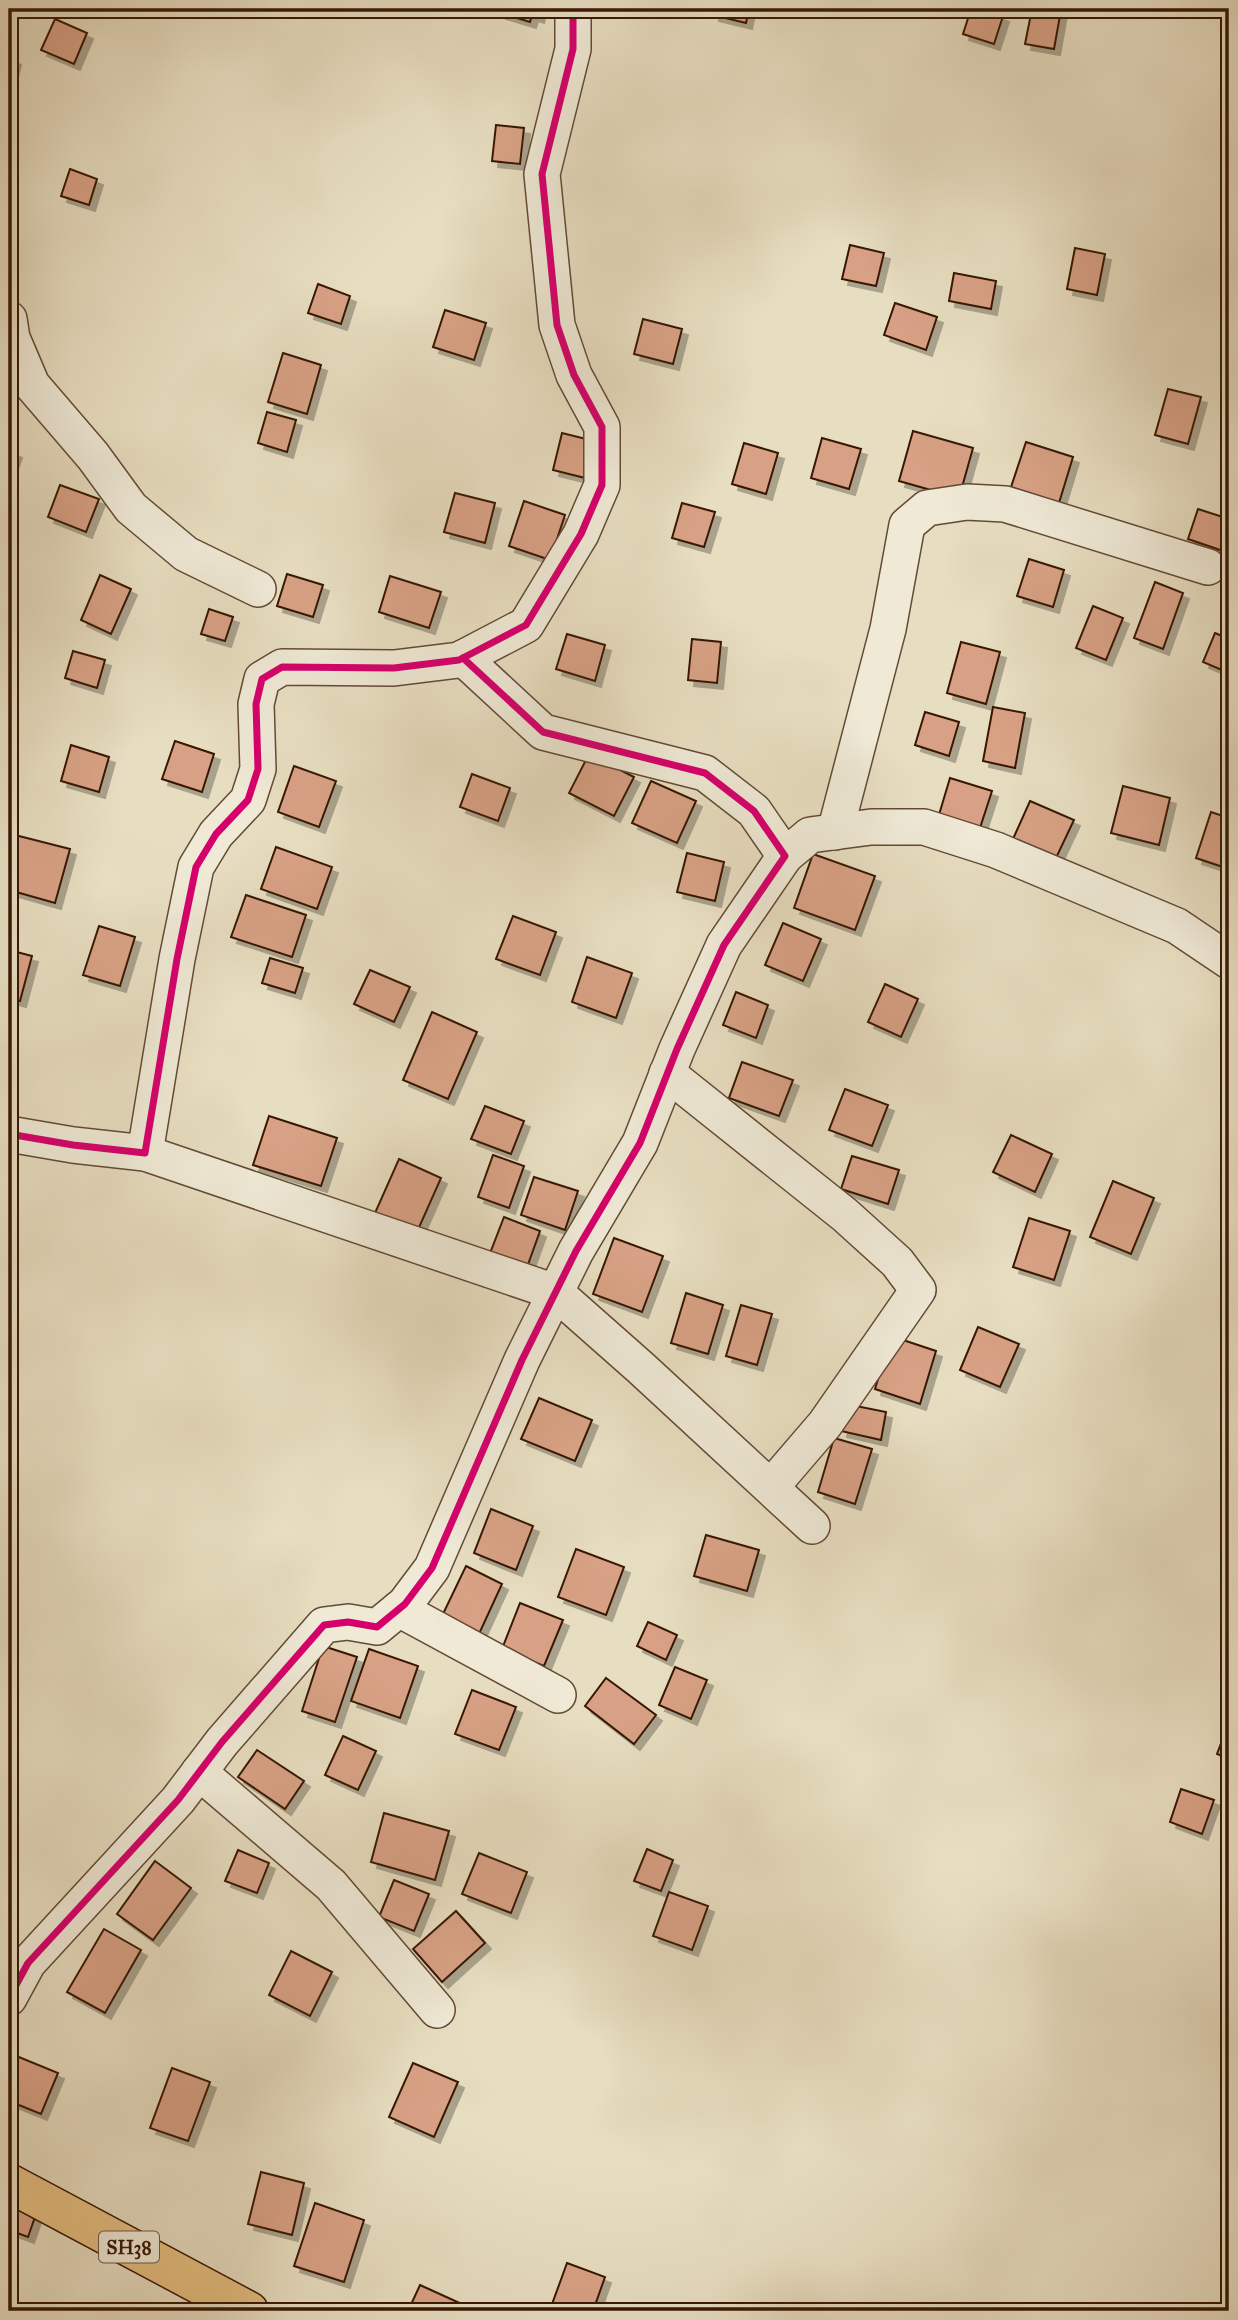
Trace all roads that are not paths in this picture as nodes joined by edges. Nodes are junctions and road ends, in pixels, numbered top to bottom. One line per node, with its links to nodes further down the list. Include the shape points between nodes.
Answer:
1 (573, 9): 5 (street, via 573,49 542,174 557,326 574,375 603,427 602,485 581,534 526,625)
2 (9, 319): 4 (street, via 32,385 131,508 186,554)
3 (1208, 567): 6 (street, via 1005,504 967,502 927,508 907,525 888,629)
4 (258, 589)
5 (463, 658): 7 (street, via 543,732 705,773 754,811); 11 (street, via 394,668 282,667 261,680 256,704 258,769 248,800 216,834 196,867)
6 (835, 832): 7 (street, via 810,835); 8 (street, via 924,827 996,850 1177,926)
7 (785, 856): 9 (street, via 724,945)
8 (1229, 961)
9 (667, 1073): 12 (street, via 640,1143); 13 (street, via 845,1215 897,1262 918,1290 825,1424)
10 (9, 1134): 11 (street)
11 (145, 1153): 12 (street)
12 (555, 1292): 13 (street); 15 (street, via 432,1568)
13 (771, 1487): 14 (street)
14 (812, 1526)
15 (399, 1609): 16 (street); 17 (street, via 377,1628 348,1622 324,1625)
16 (558, 1695)
17 (199, 1772): 18 (street, via 28,1963); 19 (street, via 331,1885)
18 (9, 1998)
19 (437, 2010)
20 (9, 2182): 21 (main road, SH38)
21 (249, 2311)

